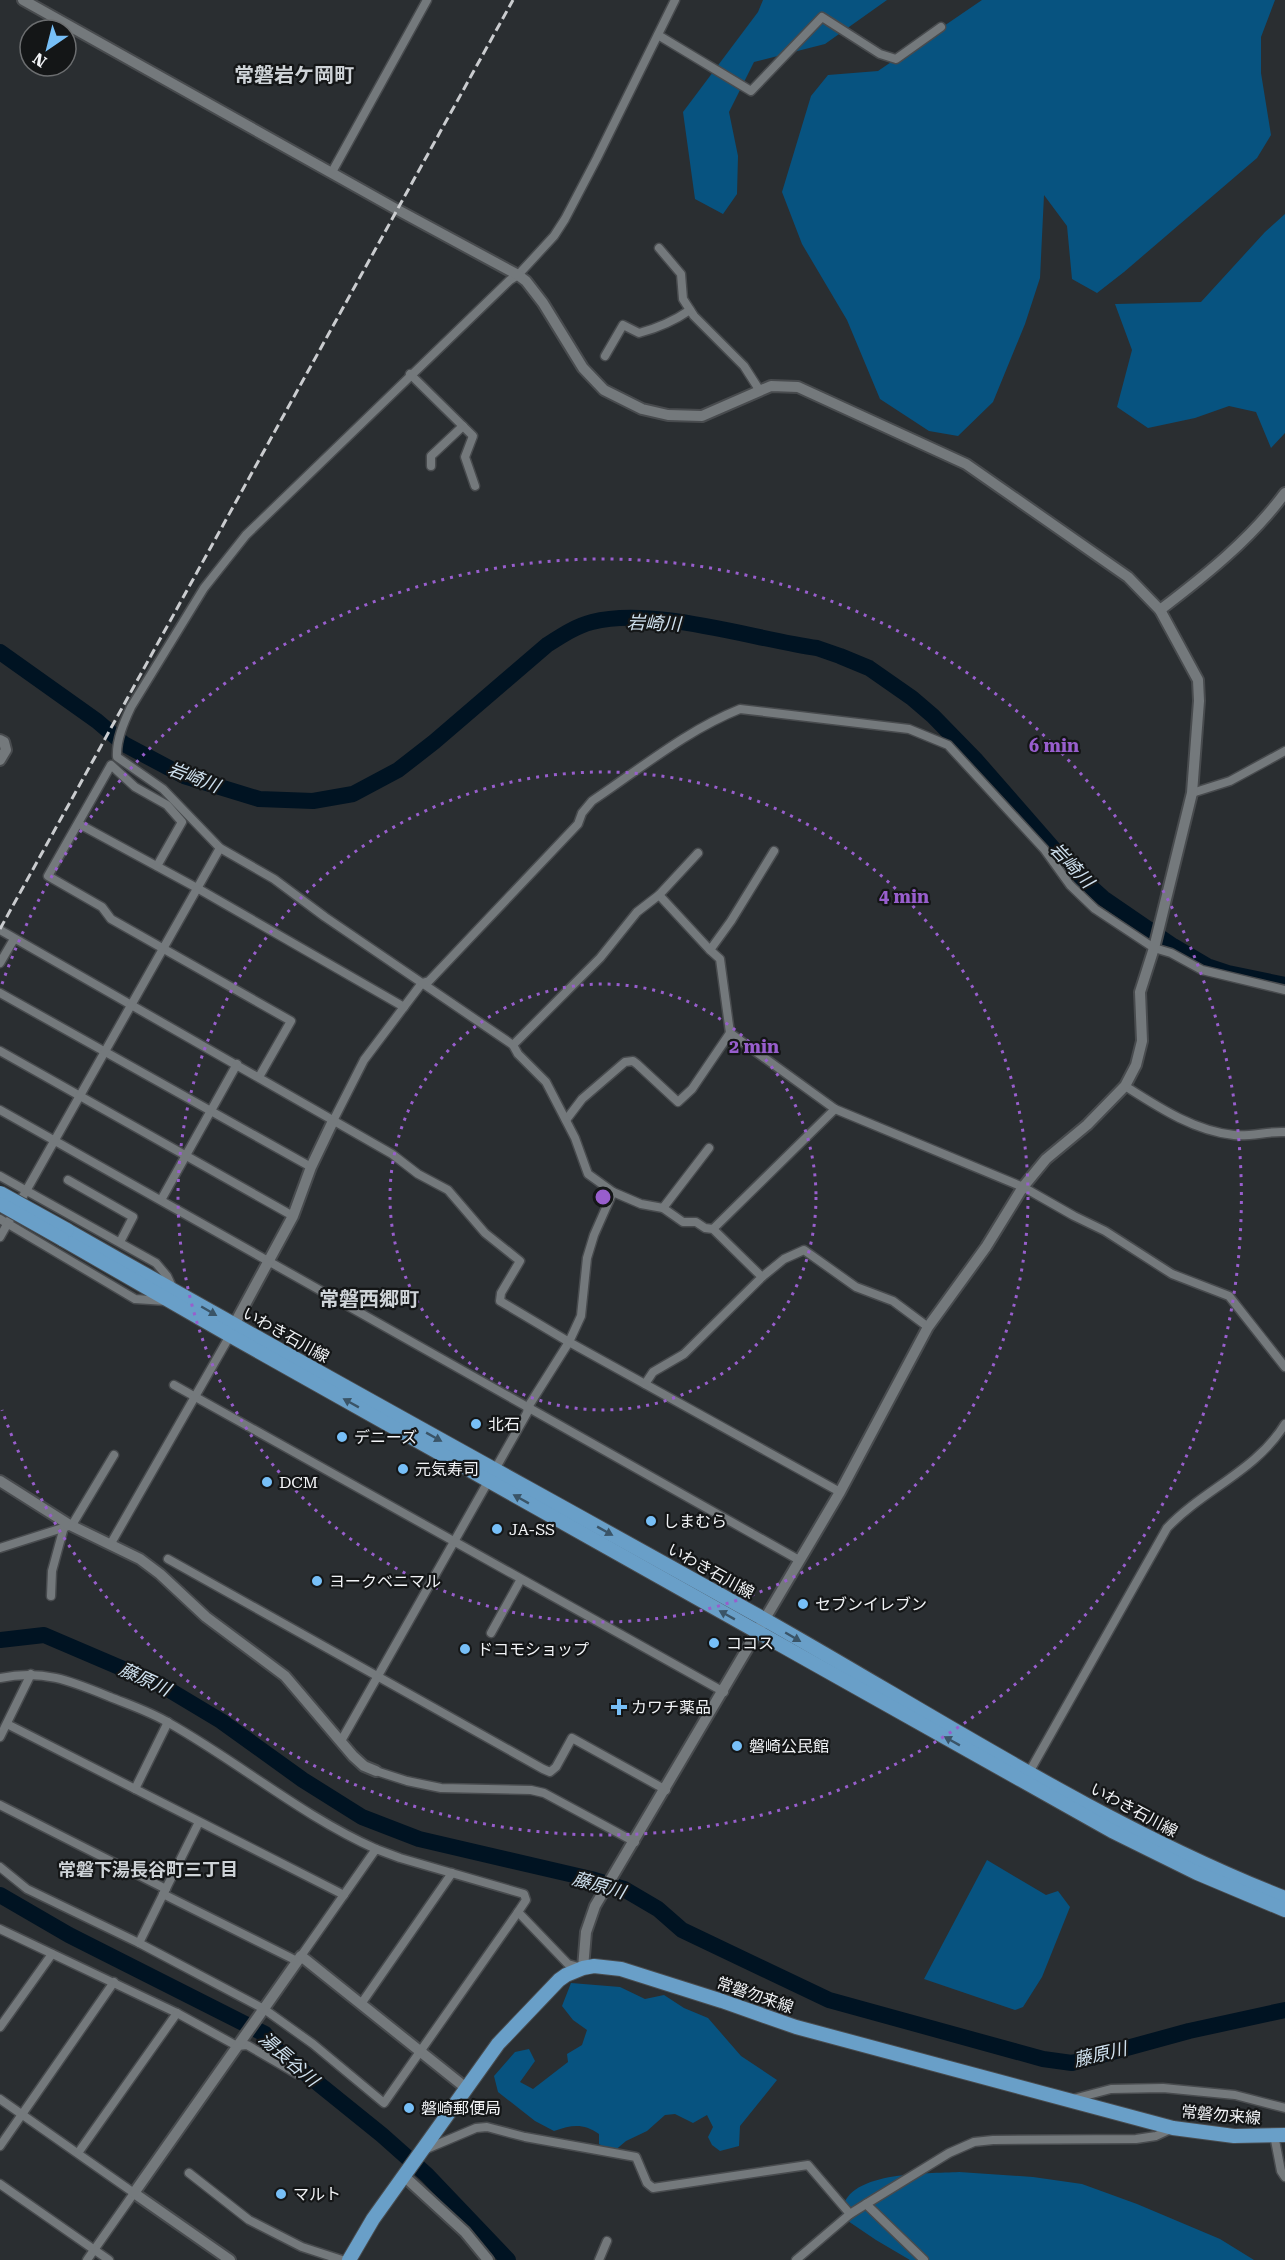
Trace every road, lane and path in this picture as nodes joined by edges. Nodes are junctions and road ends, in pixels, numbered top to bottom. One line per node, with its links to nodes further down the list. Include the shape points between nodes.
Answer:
1 (23, 0): 6 (street)
2 (427, 0): 6 (street)
3 (675, 0): 5 (street)
4 (941, 27): 5 (street, via 896,59 880,54 822,17 751,91)
5 (658, 35): 8 (street, via 565,219)
6 (332, 172): 8 (street)
7 (659, 248): 9 (street, via 681,274 683,299)
8 (518, 275): 11 (street); 12 (street, via 536,293 583,368 604,390 642,409 702,416)
9 (690, 309): 10 (street, via 666,324 639,333 623,325); 12 (street, via 744,366)
10 (605, 356)
11 (410, 374): 13 (street); 23 (street, via 223,561 124,723 117,757 163,789)
12 (760, 390): 17 (street, via 771,386 798,387 966,464 1128,577)
13 (463, 426): 14 (street, via 431,456); 15 (street, via 473,436 465,457)
14 (431, 466)
15 (475, 486)
16 (1285, 493): 17 (street, via 1214,569)
17 (1160, 610): 21 (street, via 1198,680)
18 (0, 740): 20 (street, via 6,750)
19 (1285, 751): 21 (street, via 1230,781)
20 (0, 760)
21 (1192, 793): 31 (street)
22 (79, 824): 26 (street); 26 (street, via 111,765 135,787 167,806 182,822); 32 (street, via 48,876)
23 (220, 848): 27 (street); 35 (street, via 274,879)
24 (774, 851): 33 (street)
25 (698, 853): 28 (street)
26 (157, 866): 27 (street)
27 (197, 888): 32 (street); 39 (street)
28 (659, 895): 33 (street); 41 (street, via 637,912 600,958)
29 (0, 930): 30 (street)
30 (14, 939): 34 (street); 38 (street)
31 (1154, 945): 35 (street, via 1095,909 1070,885 1044,849 948,745 909,729 740,709 684,738 592,801 578,824 429,981); 36 (street, via 1202,970); 46 (street, via 1140,992 1142,1041)
32 (163, 949): 38 (street); 45 (street, via 291,1021)
33 (710, 950): 40 (street, via 720,958)
34 (0, 963)
35 (422, 983): 39 (street); 41 (street)
36 (1285, 990)
37 (0, 993): 43 (street)
38 (132, 1004): 43 (street); 44 (street)
39 (404, 1007): 52 (street, via 364,1060)
40 (730, 1033): 48 (street); 51 (street, via 692,1089 678,1102 637,1064 625,1062 582,1099)
41 (513, 1045): 51 (street, via 546,1082)
42 (0, 1051): 47 (street)
43 (105, 1052): 47 (street); 50 (street)
44 (237, 1064): 45 (street); 50 (street)
45 (260, 1077): 52 (street)
46 (1125, 1086): 53 (street, via 1204,1129 1236,1136); 60 (street, via 1046,1159)
47 (80, 1096): 54 (street); 56 (street)
48 (835, 1109): 60 (street); 69 (street)
49 (0, 1110): 54 (street)
50 (211, 1112): 56 (street); 57 (street)
51 (566, 1120): 63 (street, via 588,1174)
52 (333, 1121): 57 (street); 78 (street, via 448,1190 485,1233 520,1261 501,1297)
53 (1285, 1132)
54 (55, 1141): 61 (street); 64 (street)
55 (709, 1148): 66 (street)
56 (186, 1155): 64 (street); 67 (street)
57 (311, 1167): 67 (street)
58 (0, 1176): 61 (street)
59 (68, 1180): 72 (street, via 133,1217)
60 (1023, 1187): 76 (street, via 986,1247); 79 (street, via 1105,1231 1172,1274 1229,1296)
61 (27, 1191): 68 (street); 72 (street)
62 (0, 1192): 70 (main road, いわき石川線, bridge)
63 (612, 1192): 66 (street); 78 (street, via 587,1258 581,1316)
64 (161, 1200): 73 (street)
65 (0, 1204): 70 (main road, いわき石川線, bridge)
66 (663, 1208): 69 (street, via 683,1222)
67 (293, 1216): 73 (street)
68 (4, 1222): 71 (street); 75 (street, via 135,1299)
69 (713, 1229): 74 (street)
70 (65, 1234): 75 (main road, いわき石川線)
71 (0, 1237)
72 (120, 1242): 75 (street, via 156,1263 166,1275)
73 (269, 1262): 77 (street); 83 (street)
74 (762, 1277): 76 (street, via 784,1259 804,1250 856,1287 893,1301); 80 (street, via 684,1354 653,1372)
75 (172, 1296): 77 (main road, いわき石川線)
76 (928, 1327): 88 (street)
77 (232, 1331): 82 (street); 86 (main road, いわき石川線)
78 (570, 1338): 80 (street); 83 (street)
79 (1285, 1367)
80 (645, 1384): 88 (street)
81 (174, 1385): 82 (street)
82 (196, 1397): 90 (street); 91 (street)
83 (528, 1407): 86 (street); 94 (street)
84 (1285, 1424): 109 (street, via 1275,1441 1250,1465 1181,1513 1167,1528)
85 (114, 1455): 89 (street)
86 (492, 1476): 90 (street); 97 (main road, いわき石川線, one-way to 97); 98 (main road, いわき石川線, one-way to 86)
87 (0, 1481): 89 (street)
88 (840, 1492): 94 (street)
89 (68, 1526): 91 (street); 92 (street); 96 (street, via 52,1571)
90 (455, 1542): 95 (street); 101 (street)
91 (110, 1545): 107 (street, via 140,1559 206,1617 285,1676)
92 (0, 1548)
93 (168, 1560): 101 (street)
94 (799, 1560): 97 (street)
95 (521, 1579): 99 (street); 103 (street)
96 (51, 1596)
97 (765, 1620): 98 (street); 109 (main road, いわき石川線, one-way to 109)
98 (758, 1632): 103 (street); 109 (main road, いわき石川線, one-way to 98)
99 (490, 1633)
100 (31, 1674): 102 (street); 104 (street, via 75,1682); 105 (street)
101 (378, 1677): 107 (street); 111 (street, via 550,1772 572,1738)
102 (0, 1678)
103 (724, 1692): 111 (street)
104 (168, 1722): 110 (street); 115 (street, via 343,1834)
105 (6, 1724): 106 (street); 110 (street)
106 (0, 1737)
107 (341, 1741): 108 (street, via 364,1766)
108 (376, 1771): 114 (street, via 441,1788 544,1793)
109 (1026, 1776): 120 (main road, いわき石川線, via 1175,1851); 121 (main road, いわき石川線, via 1154,1852)
110 (135, 1789): 113 (street)
111 (666, 1790): 114 (street)
112 (0, 1805): 118 (street)
113 (199, 1822): 118 (street); 119 (street)
114 (635, 1842): 127 (street, via 595,1906 586,1932)
115 (376, 1849): 117 (street); 119 (street)
116 (0, 1867): 124 (street, via 27,1889)
117 (452, 1873): 122 (street, via 524,1894 526,1900); 129 (street)
118 (165, 1892): 124 (street); 126 (street)
119 (344, 1895): 126 (street)
120 (1285, 1898)
121 (1285, 1910)
122 (518, 1912): 127 (street, via 568,1964); 134 (street)
123 (0, 1929): 125 (street)
124 (139, 1943): 131 (street)
125 (52, 1954): 128 (street); 132 (street)
126 (299, 1959): 129 (street); 131 (street)
127 (583, 1968): 136 (main road, 常磐勿来線, via 559,1980 498,2044); 138 (main road, 常磐勿来線, via 621,1969 796,2027)
128 (114, 1982): 130 (street); 140 (street)
129 (361, 2004): 134 (street)
130 (177, 2013): 133 (street); 144 (street)
131 (261, 2013): 133 (street); 134 (street, via 313,2044 384,2103)
132 (2, 2021)
133 (240, 2042): 135 (street); 149 (street)
134 (421, 2052): 136 (street)
135 (297, 2074)
136 (466, 2088): 145 (main road, 常磐勿来線)
137 (0, 2099): 140 (street)
138 (1066, 2100): 139 (street, via 1111,2089 1163,2088 1234,2095); 141 (main road, 常磐勿来線)
139 (1285, 2108)
140 (22, 2114): 143 (street); 144 (street)
141 (1173, 2128): 142 (main road, 常磐勿来線, via 1234,2136); 150 (street, via 1136,2139 974,2142)
142 (1279, 2135): 147 (street, via 1281,2171)
143 (0, 2146)
144 (78, 2153): 149 (street)
145 (414, 2163): 151 (street, via 476,2128 499,2129 636,2157 653,2188 808,2165); 158 (main road, 常磐勿来線); 159 (street)
146 (189, 2173): 157 (street, via 249,2220 302,2247)
147 (1285, 2177)
148 (0, 2184): 153 (street)
149 (134, 2193): 153 (street); 156 (street)
150 (866, 2204): 151 (street); 162 (street)
151 (850, 2214): 161 (street)
152 (607, 2241): 160 (street)
153 (95, 2250): 154 (street); 155 (street)
154 (87, 2260)
155 (109, 2260)
156 (230, 2260)
157 (342, 2260)
158 (349, 2260)
159 (488, 2260)
160 (599, 2260)
161 (796, 2260)
162 (924, 2260)

